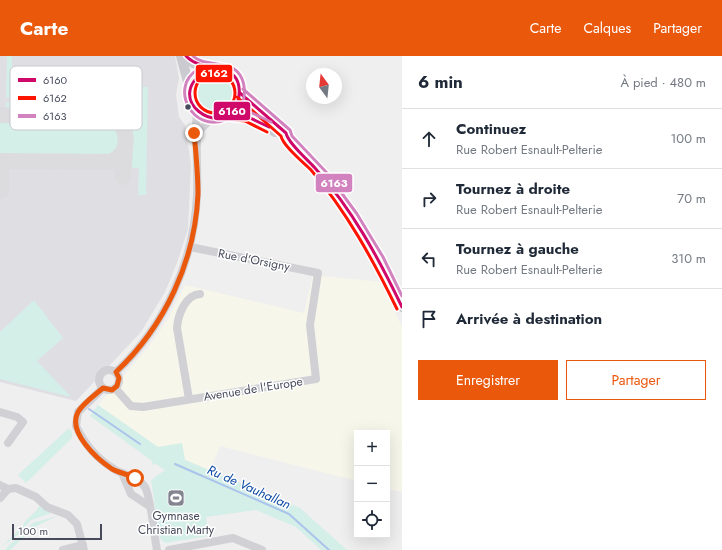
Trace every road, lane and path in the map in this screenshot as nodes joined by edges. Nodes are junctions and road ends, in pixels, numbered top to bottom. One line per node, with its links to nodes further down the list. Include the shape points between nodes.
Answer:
1 (181, 56): 4 (main road)
2 (186, 56): 3 (main road, via 196,66)
3 (210, 68): 4 (main road, via 196,75); 5 (main road, via 218,68 231,74)
4 (190, 89): 6 (main road, via 191,102)
5 (240, 93): 7 (main road); 9 (main road, via 286,133)
6 (197, 111): 8 (main road); 10 (street, via 194,133)
7 (229, 114): 8 (main road); 9 (main road, via 246,116)
8 (212, 118): 10 (street, via 197,137)
9 (287, 138): 14 (main road, via 322,173 350,211 381,264)
10 (197, 152): 11 (street, via 198,195)
11 (190, 247): 12 (street, Rue d'Orsigny); 15 (street, via 162,315 146,340)
12 (318, 273): 18 (street, Avenue de l'Europe, via 310,325 316,379)
13 (200, 294): 18 (street, via 194,294 189,298 178,318 177,328)
14 (402, 307)
15 (116, 372): 16 (street, via 106,370 100,374 99,383); 17 (street, via 119,381)
16 (103, 388): 17 (street); 21 (street, via 78,412 76,426 94,453)
17 (115, 388): 18 (street, Avenue de l'Europe, via 131,406)
18 (189, 399)
19 (0, 412): 20 (street, via 17,417 23,422)
20 (8, 443)
21 (122, 473): 25 (street, via 131,494); 25 (street, via 143,484)
22 (0, 485): 23 (street)
23 (8, 489): 24 (street); 26 (street, via 16,488 36,497 47,507 68,515 77,524)
24 (0, 497)
25 (149, 506): 28 (street)
26 (84, 547): 27 (street)
27 (63, 550)
28 (157, 550)
29 (169, 550): 30 (street, via 233,538)
30 (260, 550)

